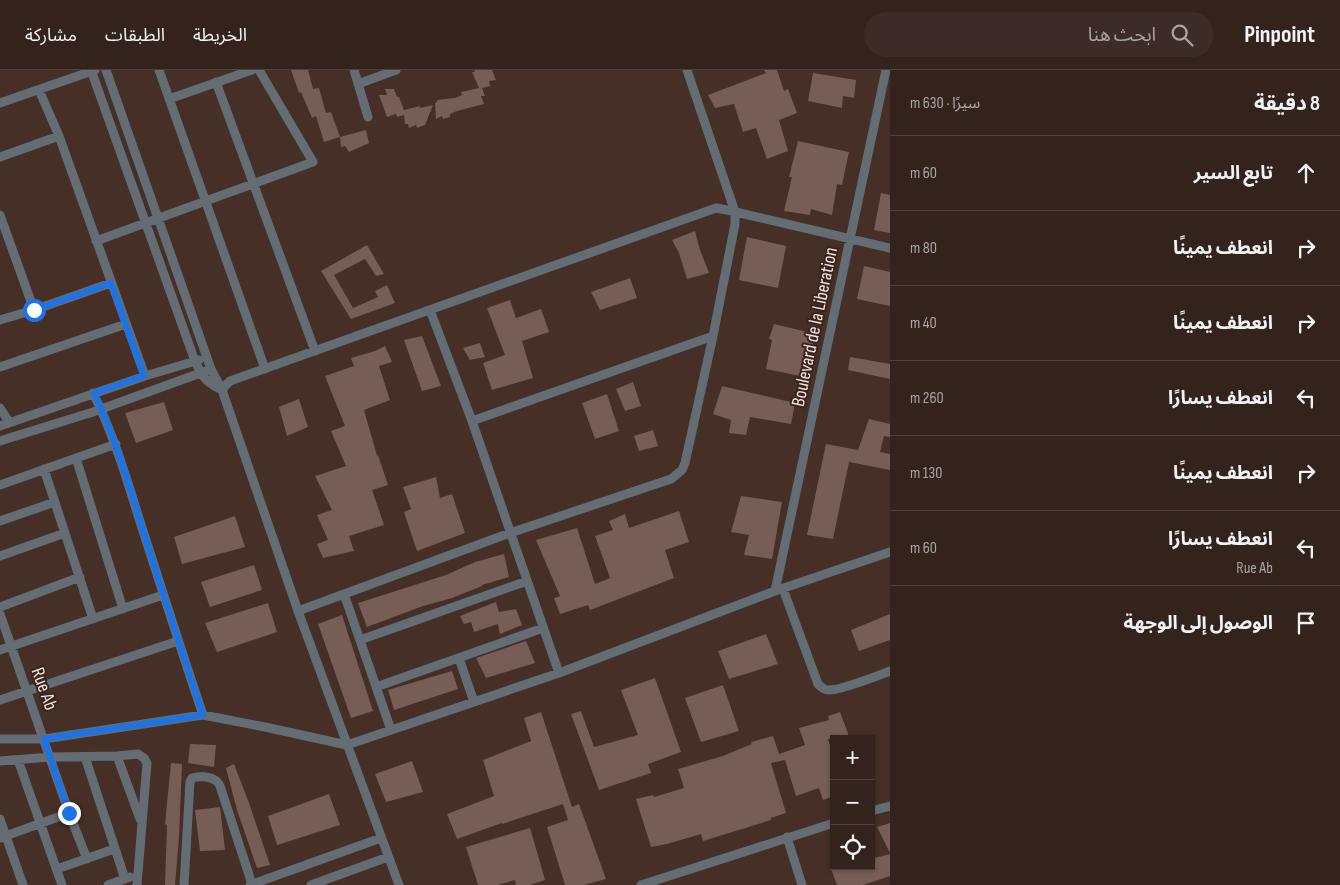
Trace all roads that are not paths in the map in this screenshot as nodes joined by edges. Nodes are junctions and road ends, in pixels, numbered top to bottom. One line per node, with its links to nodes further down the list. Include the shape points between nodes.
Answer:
1 (93, 70): 12 (street); 23 (street)
2 (106, 70): 22 (street)
3 (159, 70): 13 (street)
4 (252, 70): 10 (street)
5 (259, 70): 18 (street, via 313,162)
6 (354, 70): 11 (street)
7 (396, 70): 11 (street)
8 (687, 70): 20 (street)
9 (886, 70): 24 (street, Boulevard de la Liberation)
10 (216, 82): 13 (street); 18 (street)
11 (358, 84): 15 (street)
12 (39, 90): 14 (street); 16 (street)
13 (169, 99): 19 (street)
14 (0, 103)
15 (368, 117)
16 (59, 136): 17 (street); 25 (street)
17 (0, 157)
18 (254, 184): 19 (street); 33 (street)
19 (205, 200): 22 (street); 37 (street)
20 (735, 212): 24 (street); 29 (street, via 716,208); 32 (street, via 734,233)
21 (0, 215): 28 (street)
22 (157, 218): 23 (street); 34 (street)
23 (145, 222): 25 (street); 35 (street)
24 (851, 239): 26 (street); 60 (street, Boulevard de la Liberation)
25 (96, 241): 27 (street)
26 (890, 248)
27 (111, 283): 28 (street); 31 (street)
28 (34, 310): 30 (street)
29 (430, 310): 33 (street); 45 (street)
30 (0, 320)
31 (126, 324): 36 (street); 40 (street)
32 (713, 336): 45 (street); 54 (street, via 685,463 678,474)
33 (315, 351): 37 (street)
34 (206, 358): 35 (street); 38 (street)
35 (195, 361): 39 (street); 40 (street)
36 (0, 367)
37 (265, 368): 41 (street, via 230,381)
38 (211, 369): 39 (street); 41 (street)
39 (200, 373): 41 (street); 44 (street)
40 (144, 376): 42 (street)
41 (222, 390): 65 (street)
42 (94, 393): 44 (street); 46 (street)
43 (0, 408): 46 (street)
44 (101, 408): 47 (street); 48 (street)
45 (472, 421): 54 (street)
46 (5, 424)
47 (0, 441)
48 (116, 444): 49 (street); 62 (street)
49 (76, 458): 50 (street); 64 (street)
50 (44, 469): 51 (street); 52 (street)
51 (0, 485)
52 (55, 502): 53 (street); 55 (street)
53 (0, 521)
54 (510, 532): 59 (street); 61 (street)
55 (65, 533): 57 (street); 58 (street)
56 (890, 552): 60 (street)
57 (0, 556)
58 (80, 577): 63 (street); 67 (street)
59 (527, 581): 68 (street); 69 (street)
60 (779, 590): 74 (street, via 822,688 838,689); 75 (street)
61 (344, 594): 65 (street); 69 (street)
62 (163, 595): 64 (street); 70 (street)
63 (0, 607)
64 (123, 608): 67 (street)
65 (298, 611): 84 (street)
66 (0, 614): 71 (street, Rue Ab)
67 (93, 619): 71 (street)
68 (544, 628): 73 (street); 75 (street)
69 (360, 640): 76 (street)
70 (178, 641): 77 (street); 80 (street)
71 (11, 646): 72 (street); 77 (street, Rue Ab)
72 (0, 650)
73 (459, 658): 76 (street); 79 (street)
74 (890, 671)
75 (559, 673): 79 (street)
76 (376, 687): 81 (street)
77 (28, 691): 78 (street); 83 (street, Rue Ab)
78 (0, 700)
79 (474, 702): 81 (street)
80 (203, 715): 83 (street); 84 (street)
81 (391, 730): 84 (street)
82 (0, 739): 83 (street)
83 (44, 739): 86 (street, Rue Ab)
84 (347, 745): 99 (street)
85 (117, 756): 87 (street); 94 (street); 94 (street, via 138,754 147,763)
86 (50, 757): 87 (street); 88 (street); 92 (street, Rue Ab)
87 (85, 757): 100 (street)
88 (18, 760): 89 (street); 95 (street)
89 (0, 761)
90 (890, 806): 91 (street)
91 (875, 811)
92 (69, 813): 95 (street); 102 (street, Rue Ab)
93 (0, 819): 97 (street)
94 (142, 823): 104 (street)
95 (41, 824): 97 (street); 103 (street)
96 (830, 824): 98 (street)
97 (3, 837): 106 (street)
98 (787, 837): 114 (street); 115 (street)
99 (381, 838): 101 (street); 111 (street)
100 (114, 849): 102 (street); 105 (street)
101 (388, 857): 112 (street); 113 (street)
102 (87, 859): 103 (street)
103 (57, 869): 107 (street)
104 (138, 875): 105 (street); 109 (street)
105 (125, 879): 108 (street)
106 (23, 885)
107 (62, 885)
108 (108, 885)
109 (137, 885)
110 (184, 885): 111 (street, via 190,782 196,776 216,780 220,786)
111 (252, 885)
112 (311, 885)
113 (399, 885)
114 (641, 885)
115 (802, 885)

